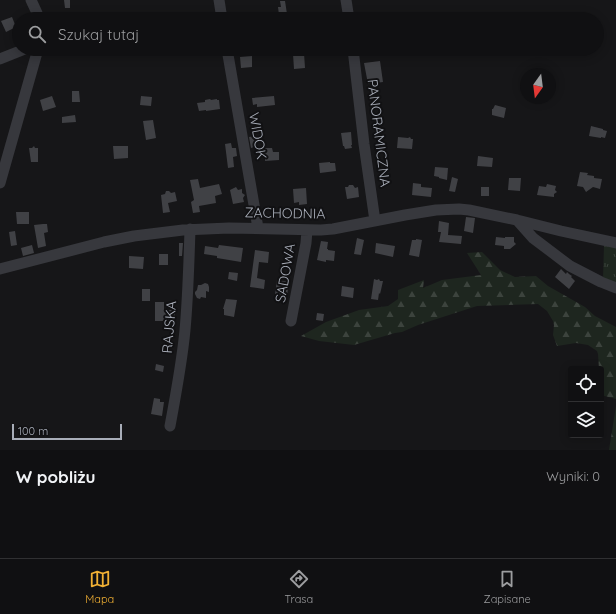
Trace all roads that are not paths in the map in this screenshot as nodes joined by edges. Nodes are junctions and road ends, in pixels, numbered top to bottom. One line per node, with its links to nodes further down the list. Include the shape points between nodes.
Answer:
1 (31, 0): 4 (street)
2 (219, 0): 5 (street)
3 (346, 0): 6 (street)
4 (37, 12)
5 (221, 12)
6 (348, 12)
7 (12, 54): 11 (street)
8 (36, 56): 12 (street)
9 (228, 56): 15 (street, WIDOK)
10 (354, 56): 14 (street, PANORAMICZNA)
11 (0, 59)
12 (0, 183)
13 (517, 220): 14 (street, ZACHODNIA, via 459,209 436,210); 18 (street, ZACHODNIA); 20 (street, via 533,238 570,266)
14 (375, 221): 17 (street, ZACHODNIA, via 333,229)
15 (258, 228): 16 (street, ZACHODNIA); 17 (street, ZACHODNIA)
16 (190, 229): 19 (street, ZACHODNIA, via 104,242); 22 (street, RAJSKA, via 185,329)
17 (307, 230): 21 (street, SADOWA)
18 (616, 243)
19 (0, 269)
20 (616, 288)
21 (291, 322)
22 (170, 426)

